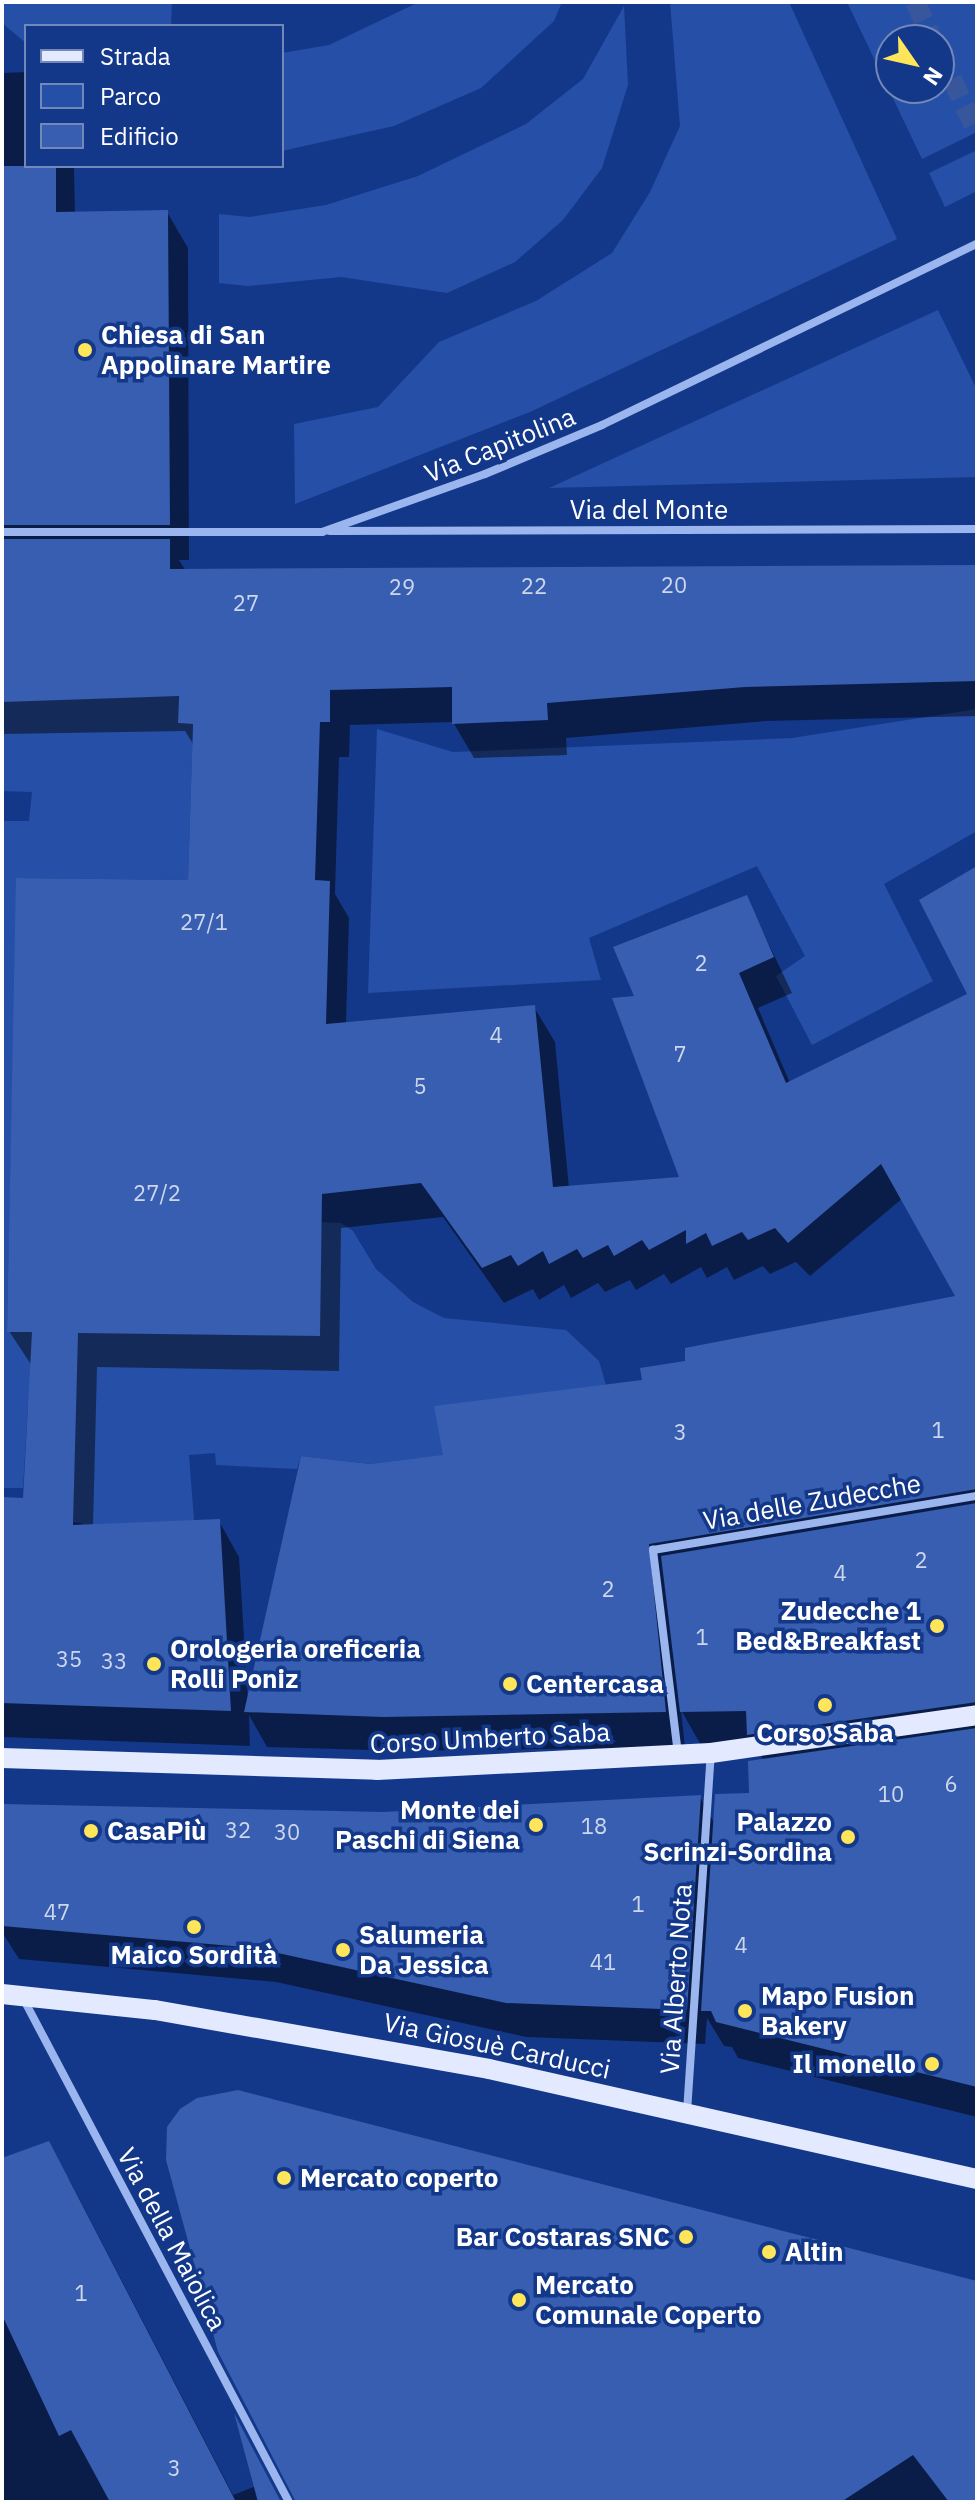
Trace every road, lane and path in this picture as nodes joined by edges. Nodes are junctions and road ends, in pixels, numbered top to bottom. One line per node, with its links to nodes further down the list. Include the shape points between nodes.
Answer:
1 (977, 244): 4 (street, Via Capitolina, via 602,425)
2 (977, 529): 4 (street, Via del Monte)
3 (2, 532): 4 (street, Via Capitolina)
4 (322, 532)
5 (977, 1496): 8 (street, Via delle Zudecche, via 653,1550)
6 (977, 1715): 7 (main road, Corso Umberto Saba)
7 (711, 1753): 8 (main road, Corso Umberto Saba); 11 (street, Via Alberto Nota)
8 (678, 1755): 9 (main road, Corso Umberto Saba, via 377,1770)
9 (2, 1758)
10 (11, 1994): 11 (main road, Via Giosuè Carducci, via 290,2032); 13 (street, Via della Maiolica)
11 (687, 2112): 12 (main road, Via Giosuè Carducci)
12 (977, 2179)
13 (289, 2502)

